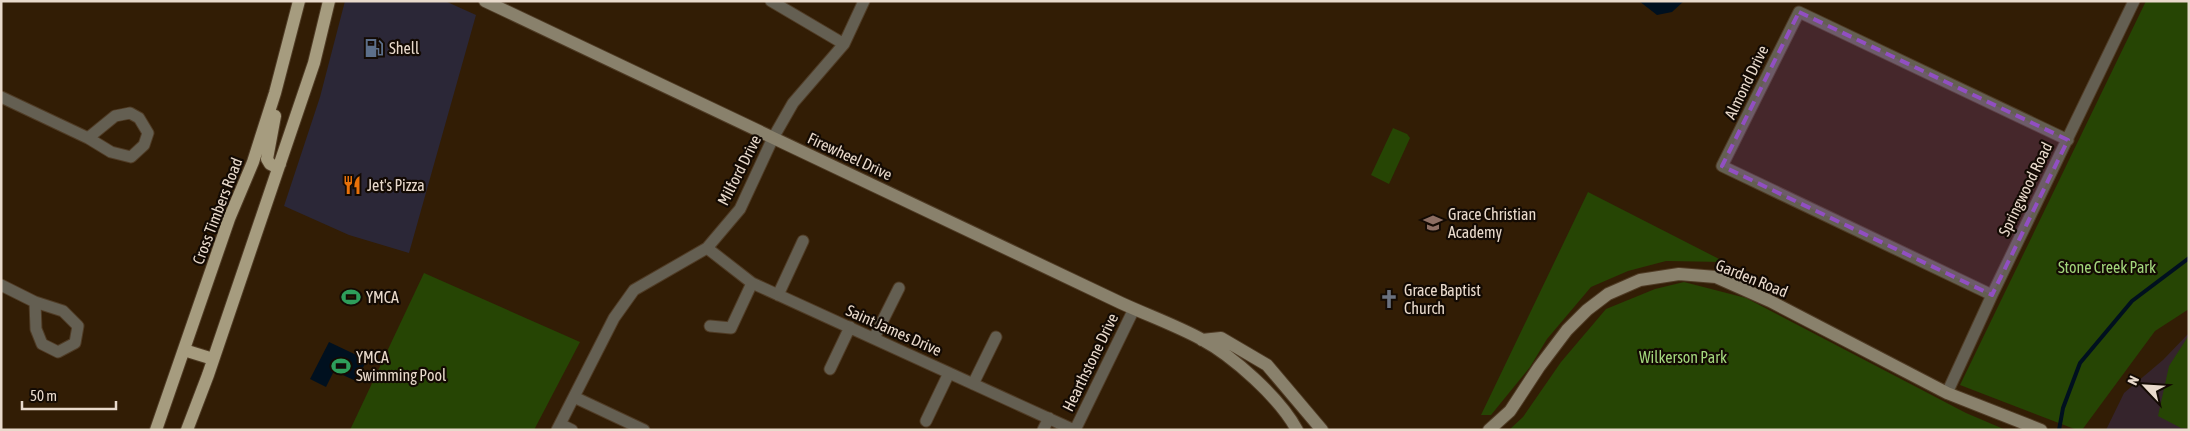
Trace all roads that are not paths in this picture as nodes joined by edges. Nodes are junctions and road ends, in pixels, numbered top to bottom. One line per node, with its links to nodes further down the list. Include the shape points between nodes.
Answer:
1 (299, 1): 8 (main road, Cross Timbers Road)
2 (329, 1): 13 (main road, via 314,63)
3 (485, 1): 11 (street, Firewheel Drive)
4 (772, 1): 7 (street)
5 (864, 1): 7 (street, Milford Drive)
6 (2134, 1): 12 (street, Springwood Road)
7 (844, 44): 11 (street, Milford Drive, via 793,102)
8 (275, 93): 13 (main road, via 267,158 274,166); 28 (main road, Cross Timbers Road)
9 (1, 97): 10 (street)
10 (88, 138): 10 (street, via 112,152 131,157 144,145 148,133 139,118 130,113 115,116)
11 (773, 138): 15 (street, Milford Drive, via 740,209); 22 (street, Firewheel Drive)
12 (2068, 140): 20 (street, Springwood Road); 20 (street, Almond Drive, via 1799,12 1722,166)
13 (280, 164): 29 (main road)
14 (803, 241): 19 (street)
15 (707, 248): 16 (street, Saint James Drive); 34 (street, Milford Drive, via 634,290 614,318)
16 (752, 283): 19 (street, Saint James Drive); 23 (street, via 731,328)
17 (1, 285): 21 (street)
18 (899, 288): 26 (street)
19 (778, 295): 24 (street, Saint James Drive)
20 (1992, 295): 33 (street, Springwood Road)
21 (35, 302): 21 (street, via 36,329 42,344 58,352 75,343 78,326 63,311)
22 (1134, 309): 27 (street, Firewheel Drive); 43 (street, Hearthstone Drive)
23 (710, 326)
24 (850, 327): 26 (street, Saint James Drive); 30 (street)
25 (996, 337): 32 (street)
26 (874, 338): 31 (street, Saint James Drive)
27 (1202, 340): 44 (street, Firewheel Drive, via 1242,368 1274,398); 45 (street, Firewheel Drive, via 1221,338 1267,365)
28 (184, 350): 29 (main road); 38 (main road, Cross Timbers Road)
29 (213, 359): 39 (main road)
30 (830, 369)
31 (949, 372): 32 (street, Saint James Drive); 36 (street)
32 (973, 384): 35 (street, Saint James Drive)
33 (1947, 393): 46 (street, Garden Road, via 1770,301 1716,277 1679,274 1640,280 1608,294 1587,310 1567,330 1510,411); 47 (street, Garden Road)
34 (574, 397): 37 (street, Milford Drive); 41 (street)
35 (1049, 418): 42 (street); 43 (street, Saint James Drive)
36 (926, 421)
37 (558, 427): 40 (street)
38 (156, 430)
39 (187, 430)
40 (572, 430)
41 (644, 430)
42 (1043, 430)
43 (1075, 430)
44 (1297, 430)
45 (1322, 430)
46 (1489, 430)
47 (2041, 430)

